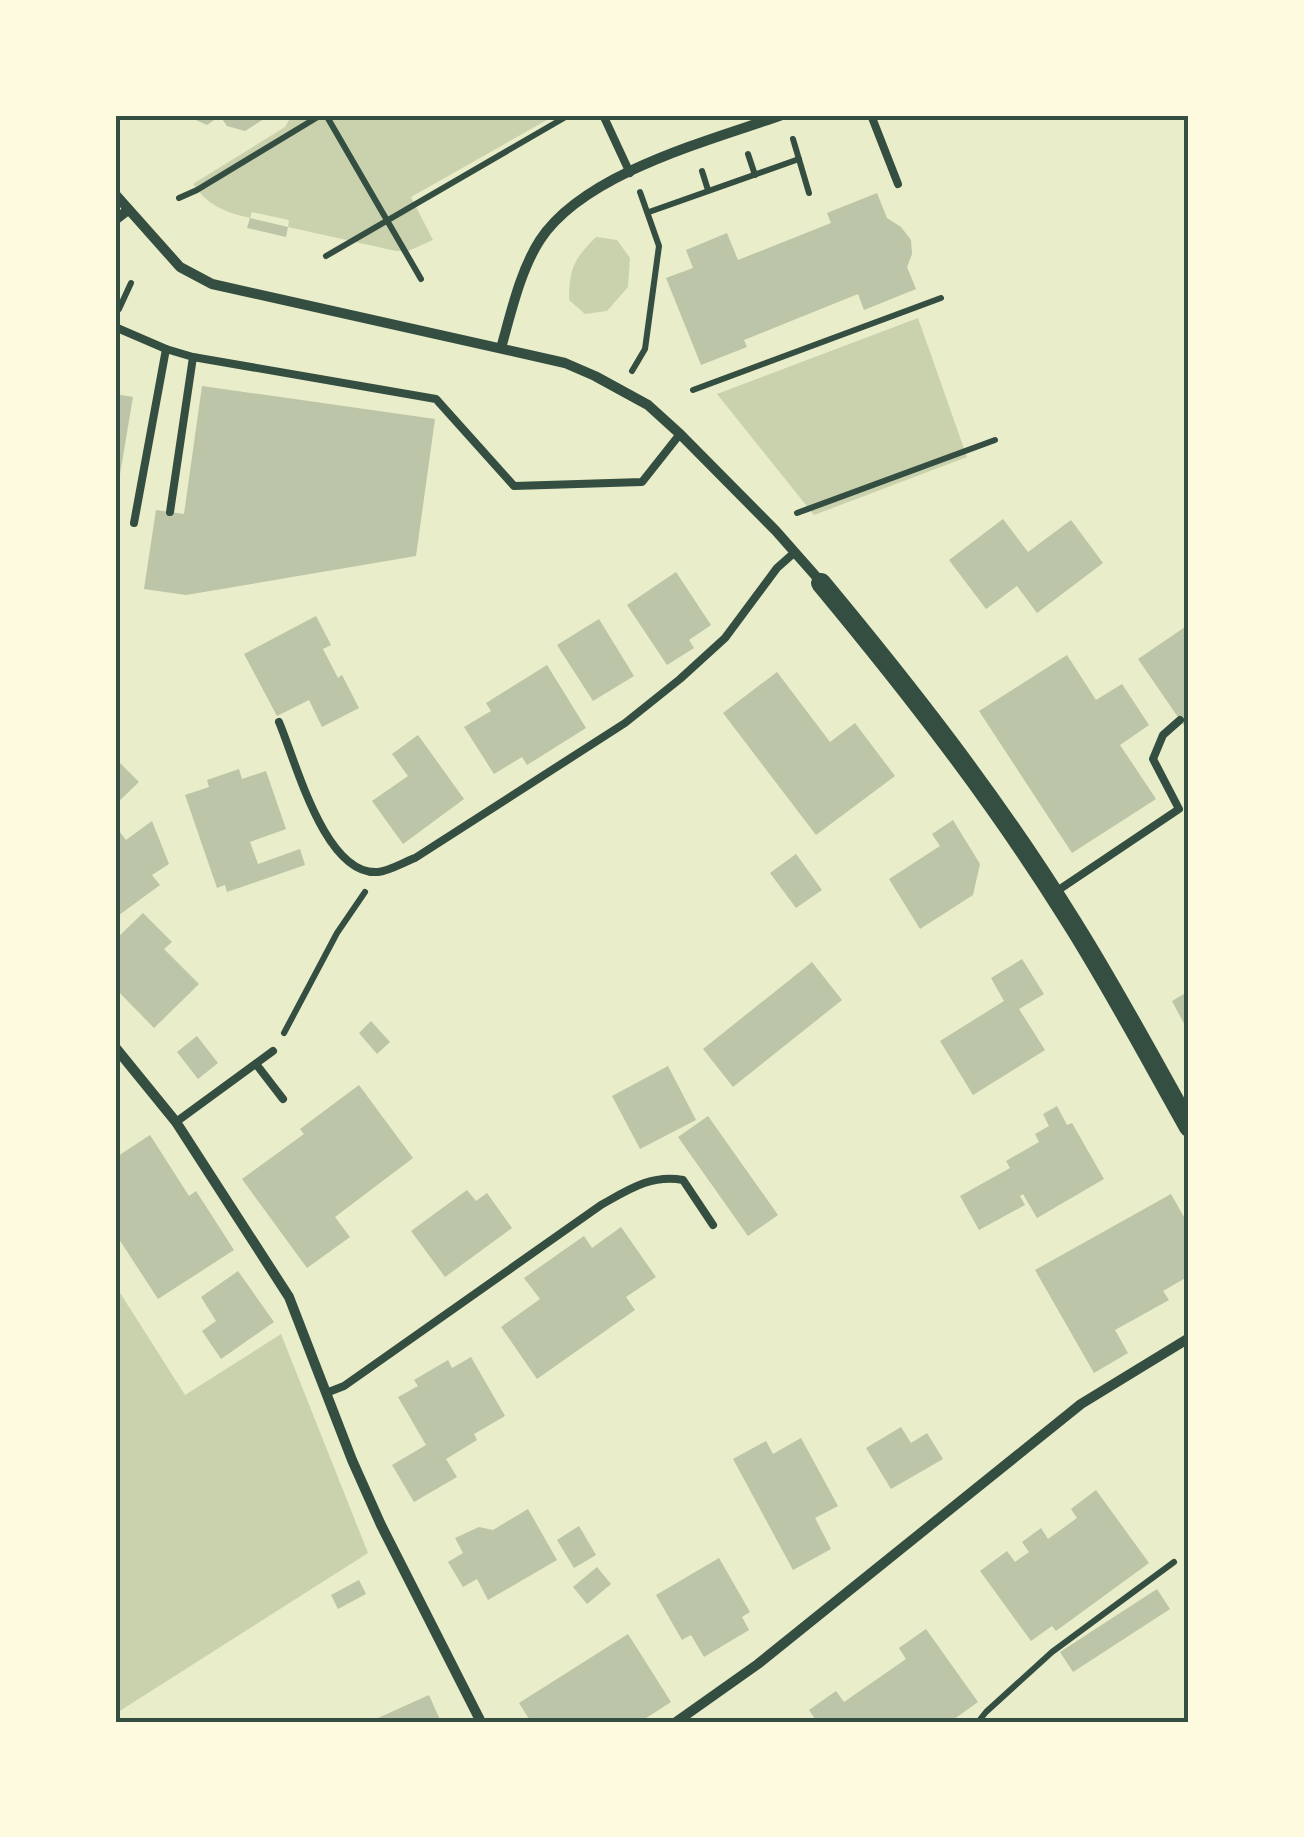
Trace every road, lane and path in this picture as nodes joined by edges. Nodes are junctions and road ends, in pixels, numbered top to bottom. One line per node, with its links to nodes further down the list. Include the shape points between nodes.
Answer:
1 (324, 115): 16 (path); 21 (path)
2 (569, 115): 21 (path)
3 (602, 115): 10 (lane)
4 (782, 115): 10 (street)
5 (871, 115): 12 (lane)
6 (793, 139): 8 (path)
7 (748, 154): 11 (path)
8 (800, 160): 11 (path); 14 (path)
9 (702, 171): 13 (path)
10 (630, 173): 28 (street, via 573,202 539,242)
11 (755, 175): 13 (path)
12 (898, 184)
13 (708, 190): 19 (path)
14 (810, 192)
15 (115, 194): 18 (street)
16 (178, 198)
17 (642, 198): 19 (path)
18 (128, 210): 20 (street); 28 (street, via 180,267 212,284)
19 (649, 212): 30 (path, via 659,246)
20 (115, 220)
21 (387, 220): 22 (path); 23 (path)
22 (326, 256)
23 (422, 279)
24 (131, 283): 26 (path)
25 (941, 298): 32 (path)
26 (115, 318)
27 (115, 327): 29 (lane)
28 (501, 348): 33 (street, via 595,376 648,405)
29 (166, 349): 31 (lane); 37 (lane)
30 (646, 349)
31 (194, 357): 33 (lane, via 436,399 514,486 642,482); 35 (lane)
32 (693, 390)
33 (680, 434): 38 (street)
34 (995, 440): 36 (path)
35 (170, 512)
36 (797, 513)
37 (134, 523)
38 (795, 552): 39 (street); 42 (lane, via 725,638 624,723 415,858)
39 (821, 583): 43 (main road, via 962,762)
40 (1180, 720): 43 (lane, via 1153,759 1179,809)
41 (279, 722): 42 (lane, via 328,841 349,866)
42 (378, 872): 45 (path)
43 (1053, 894): 48 (main road)
44 (115, 1047): 49 (street)
45 (273, 1050): 46 (lane)
46 (256, 1064): 47 (lane); 49 (lane)
47 (283, 1100)
48 (1186, 1112)
49 (176, 1122): 52 (street, via 290,1297)
50 (713, 1225): 52 (lane, via 682,1180 662,1176 634,1186)
51 (1189, 1338): 55 (street, via 1081,1404 758,1664)
52 (326, 1393): 54 (street, via 381,1525)
53 (1174, 1562): 56 (path, via 1052,1652)
54 (481, 1722)
55 (676, 1722)
56 (978, 1722)

